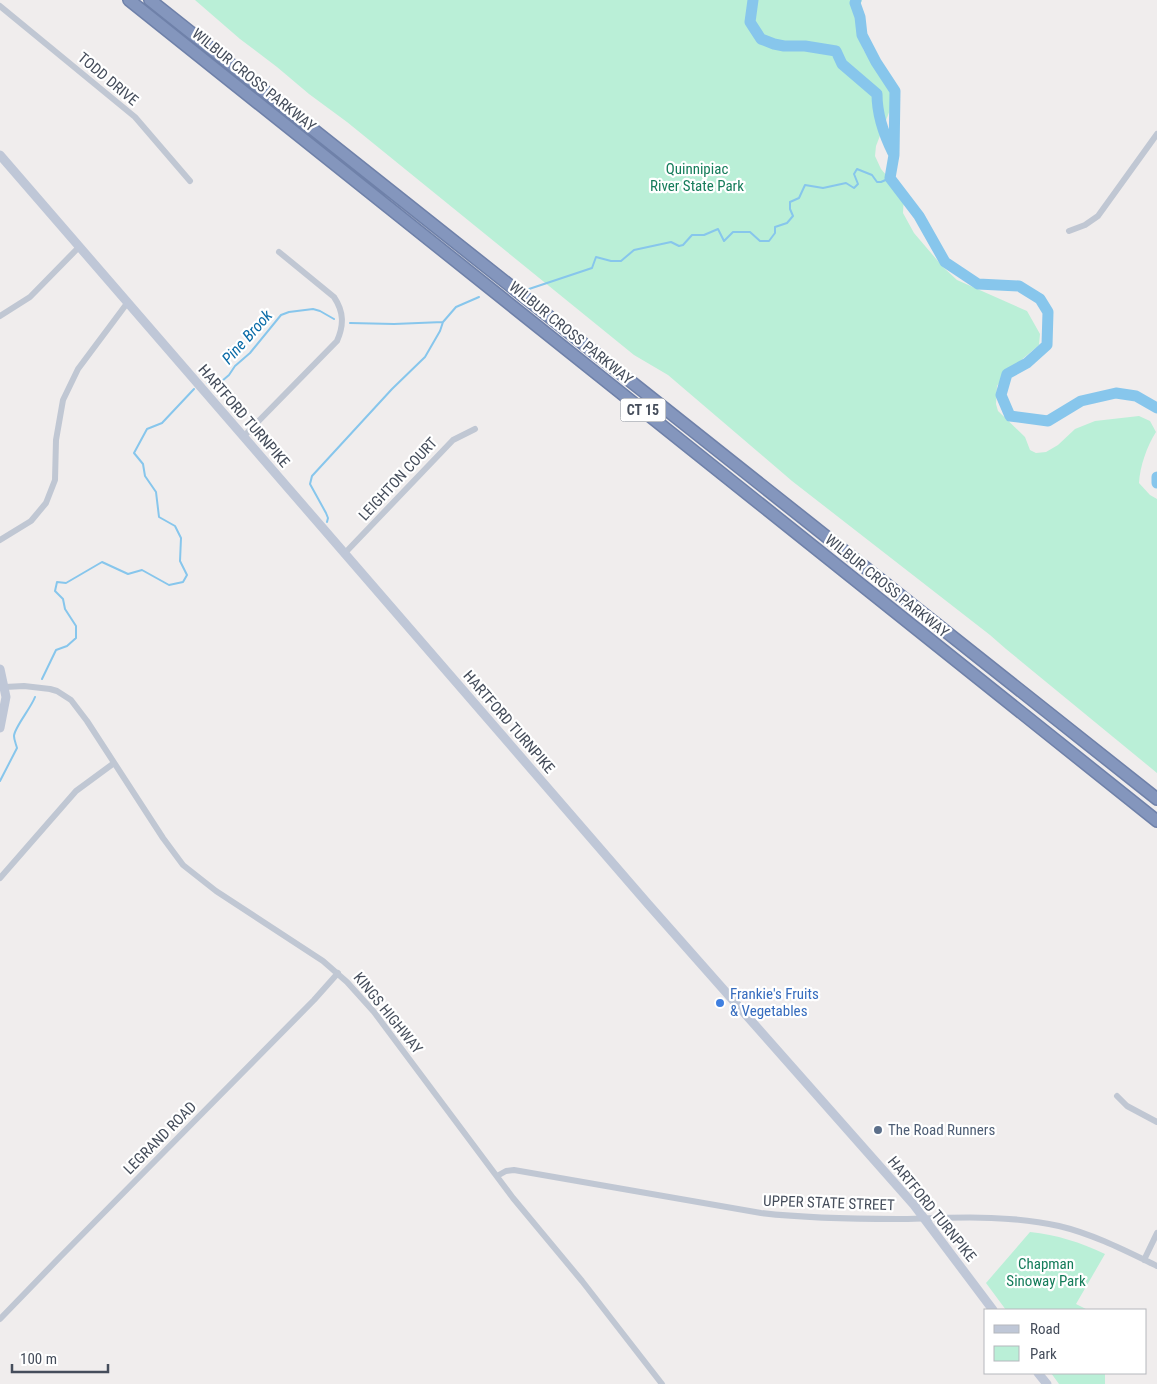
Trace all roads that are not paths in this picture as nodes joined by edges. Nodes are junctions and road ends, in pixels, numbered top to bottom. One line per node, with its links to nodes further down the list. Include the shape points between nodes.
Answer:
1 (129, 0): 21 (highway, WILBUR CROSS PARKWAY / CT 15)
2 (150, 0): 20 (highway, WILBUR CROSS PARKWAY / CT 15)
3 (0, 6): 6 (street, TODD DRIVE, via 135,117)
4 (1157, 134): 7 (street, via 1098,216)
5 (0, 155): 8 (main road, HARTFORD TURNPIKE)
6 (190, 181)
7 (1070, 231)
8 (79, 247): 10 (main road, HARTFORD TURNPIKE); 11 (street, via 30,296)
9 (278, 252): 13 (street, via 334,297 342,315 341,331 337,341)
10 (128, 302): 13 (main road, HARTFORD TURNPIKE); 14 (street, via 78,369 63,400 56,440 55,480 49,499 31,521)
11 (0, 316)
12 (475, 428): 15 (street, LEIGHTON COURT, via 453,440)
13 (244, 436): 15 (main road, HARTFORD TURNPIKE)
14 (0, 540)
15 (344, 554): 27 (main road, HARTFORD TURNPIKE)
16 (0, 669): 17 (main road)
17 (5, 687): 18 (main road); 19 (street, KINGS HIGHWAY, via 43,688 66,697 81,712)
18 (0, 728)
19 (114, 763): 22 (street, via 76,790); 23 (street, KINGS HIGHWAY, via 166,843 189,870)
20 (1157, 799)
21 (1157, 821)
22 (0, 878)
23 (338, 972): 26 (street, KINGS HIGHWAY, via 374,1012); 32 (street, LEGRAND ROAD)
24 (1117, 1096): 25 (street, via 1127,1106)
25 (1157, 1122)
26 (497, 1176): 27 (street, UPPER STATE STREET, via 514,1170 785,1216); 34 (street, KINGS HIGHWAY)
27 (925, 1218): 29 (street, UPPER STATE STREET, via 969,1217 1037,1222 1090,1236); 31 (main road, HARTFORD TURNPIKE)
28 (1157, 1233): 29 (street)
29 (1144, 1260): 30 (street, UPPER STATE STREET)
30 (1157, 1266)
31 (992, 1309)
32 (0, 1320)
33 (1039, 1374): 35 (main road)
34 (662, 1384)
35 (1047, 1384)

